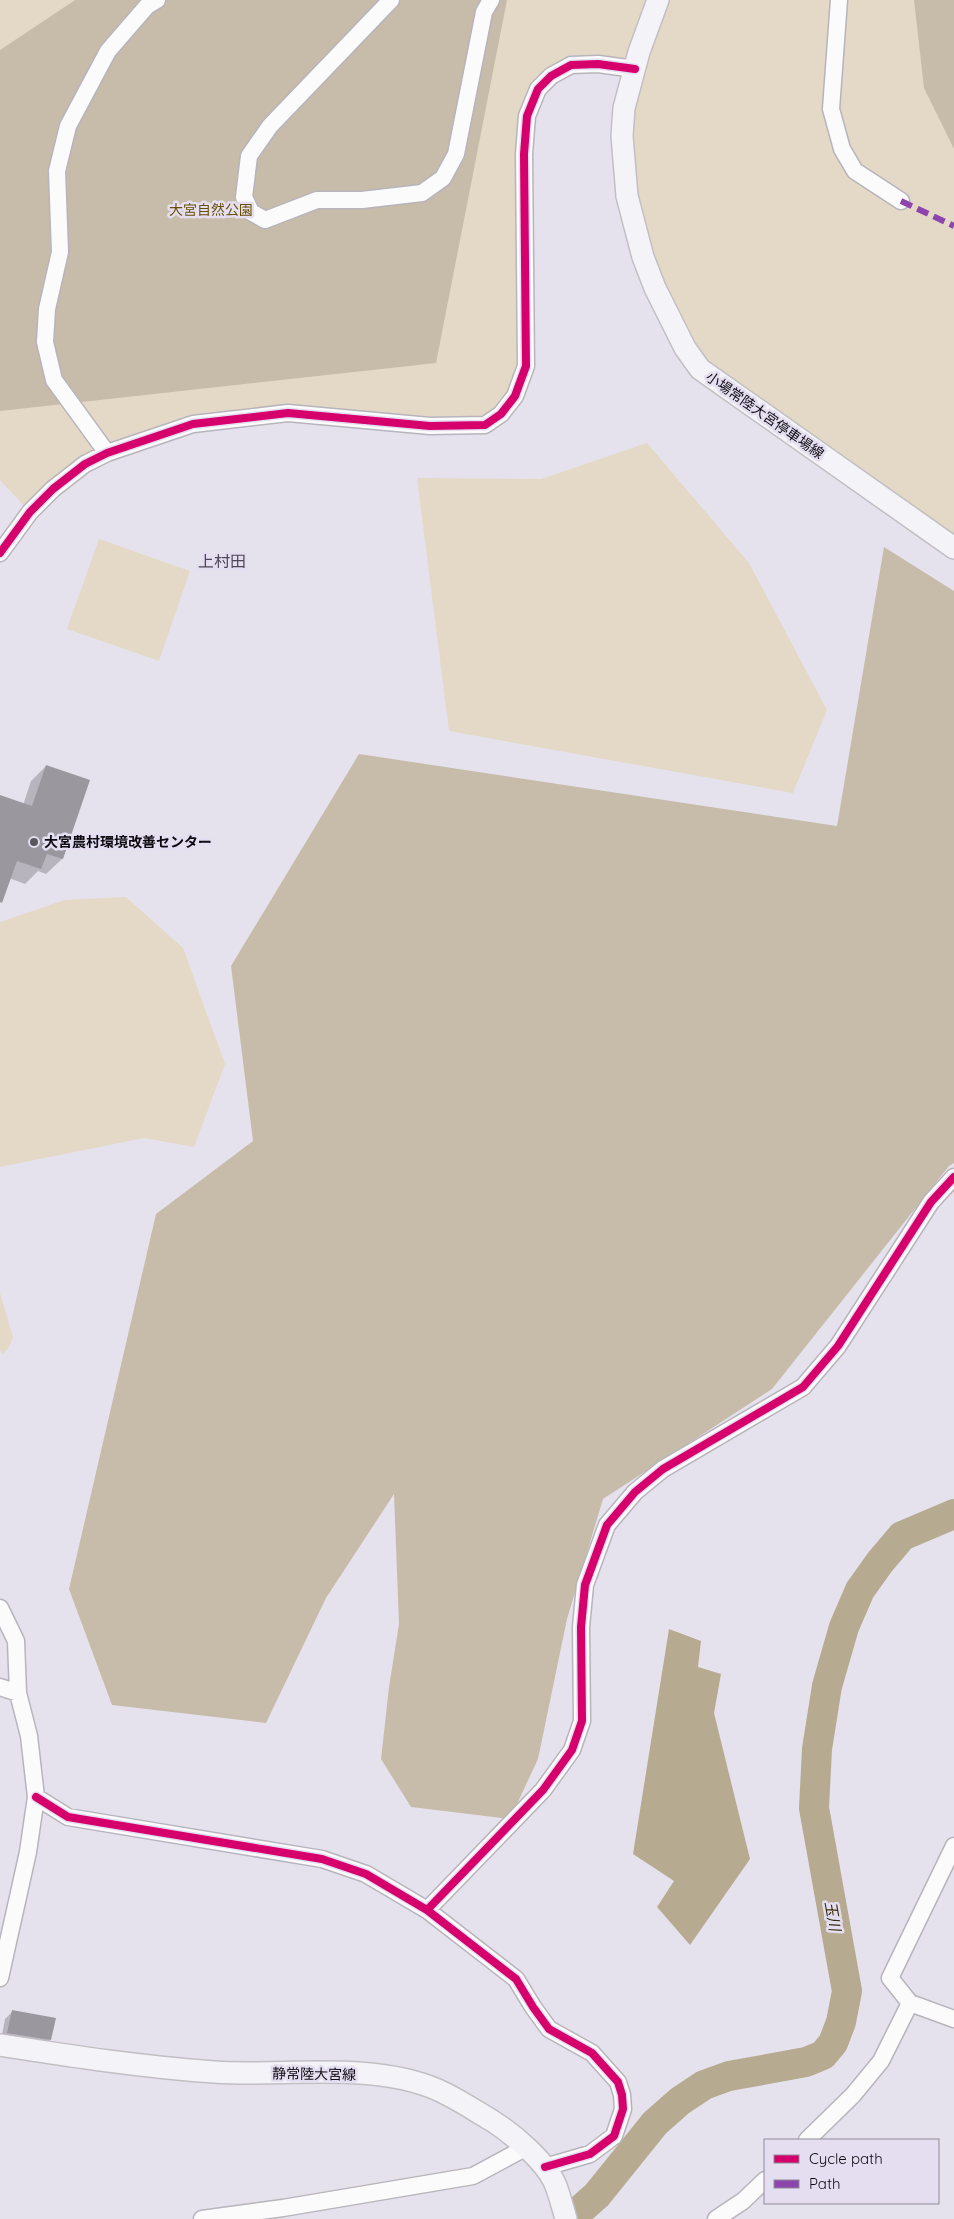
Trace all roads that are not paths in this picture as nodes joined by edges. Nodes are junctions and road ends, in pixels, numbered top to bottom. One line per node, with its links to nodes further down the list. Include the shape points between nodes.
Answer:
1 (157, 0): 8 (street, via 108,51 68,126 57,171 60,252 47,309 45,342 54,380)
2 (391, 0): 3 (street, via 270,126 249,156 244,197 251,212 265,220 317,200 362,200 422,193 443,178 456,154 484,12)
3 (491, 0)
4 (658, 0): 6 (main road, 小場常陸大宮停車場線)
5 (839, 0): 7 (street, via 831,109 842,149 855,171)
6 (636, 69): 8 (street, via 598,64 571,65 551,76 538,89 527,116 524,154 526,366 515,396 501,414 485,425 430,426 288,413 193,424); 9 (main road, 小場常陸大宮停車場線, via 624,108 622,136 627,196 643,257 685,348 700,369)
7 (901, 200)
8 (107, 453): 10 (street, via 85,464 53,489)
9 (954, 548)
10 (0, 550)
11 (954, 1177): 17 (street, via 931,1202 838,1346 803,1387 663,1469 635,1492 607,1525 585,1585 581,1627 582,1721 572,1750 543,1790)
12 (0, 1608): 14 (street, via 16,1641)
13 (0, 1687): 14 (street)
14 (18, 1693): 15 (street, via 29,1736)
15 (36, 1797): 17 (street, via 68,1817 322,1859 366,1874); 18 (street, via 28,1852)
16 (954, 1846): 19 (street, via 890,1978)
17 (427, 1910): 24 (street, via 516,1979 549,2029 592,2053 618,2082 623,2109 614,2136 590,2154)
18 (0, 1978)
19 (910, 2003): 20 (street); 22 (street, via 881,2060 853,2095)
20 (954, 2019)
21 (0, 2045): 23 (main road, 静常陸大宮線, via 122,2063 214,2072 315,2071 407,2081 437,2090 473,2109)
22 (808, 2139)
23 (525, 2148): 24 (main road, 静常陸大宮線); 26 (street, via 473,2176)
24 (545, 2166): 27 (main road, 静常陸大宮線, via 556,2185)
25 (764, 2181): 28 (street, via 743,2201)
26 (202, 2219)
27 (566, 2219)
28 (716, 2219)

